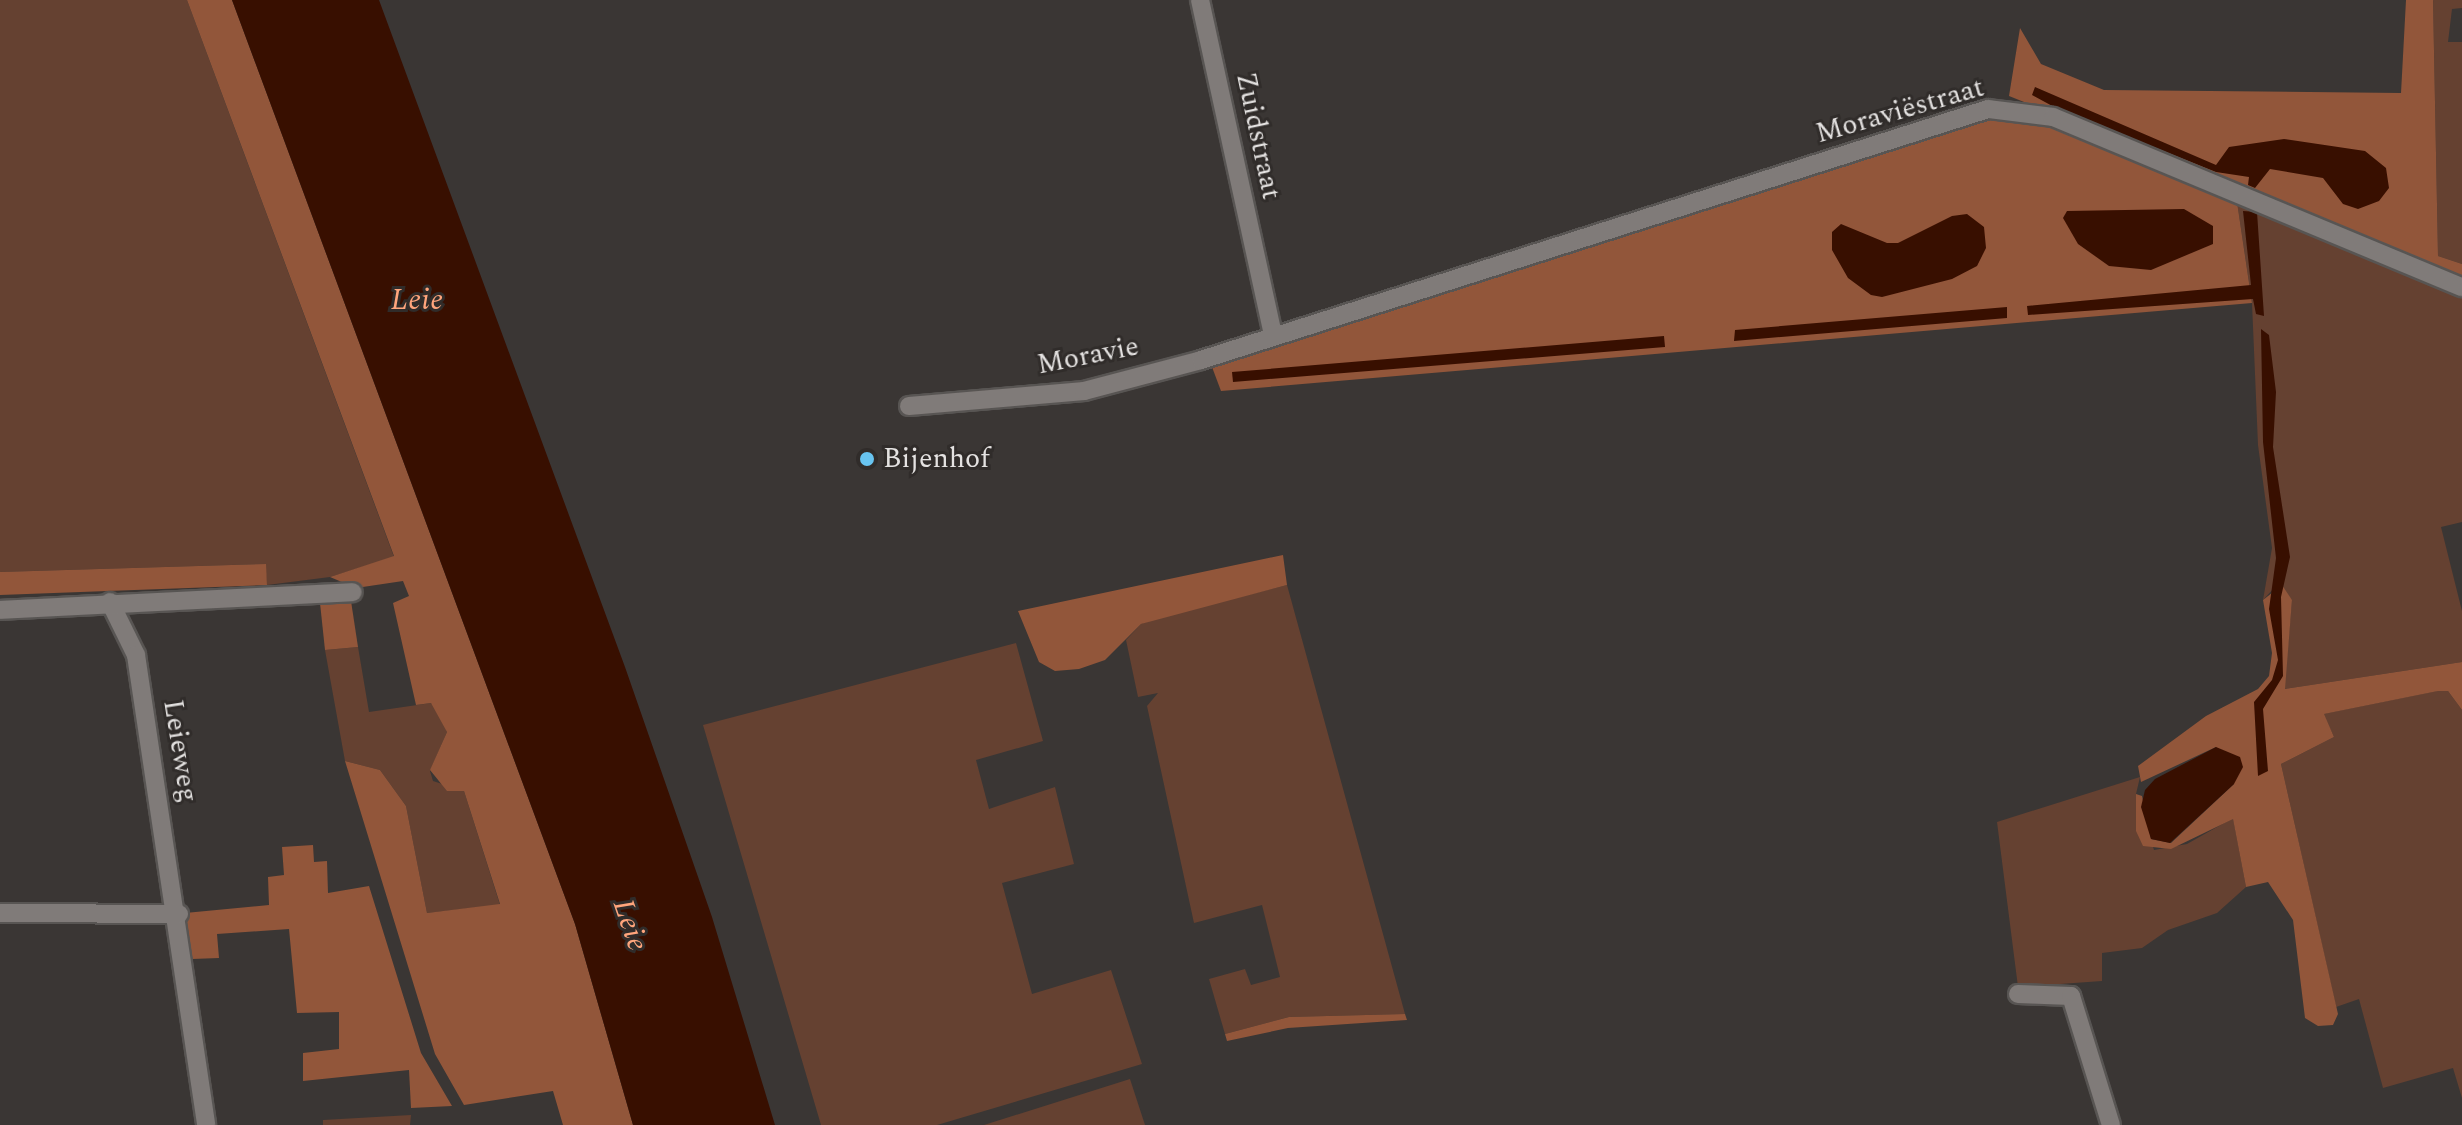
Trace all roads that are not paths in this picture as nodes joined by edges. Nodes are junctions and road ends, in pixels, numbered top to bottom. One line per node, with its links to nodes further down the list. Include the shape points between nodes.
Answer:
1 (1200, 0): 4 (street, Zuidstraat)
2 (2462, 287): 3 (street, Moraviëstraat, via 2053,117 1988,109)
3 (1341, 314): 4 (street, Moravie)
4 (1273, 335): 5 (street, Moravie, via 1084,391)
5 (909, 406)
6 (353, 592): 7 (street)
7 (110, 602): 8 (street); 10 (street, Leieweg, via 136,655)
8 (0, 610)
9 (0, 913): 10 (street)
10 (179, 914): 12 (street, Leieweg)
11 (2018, 994): 13 (street, via 2071,996)
12 (206, 1125)
13 (2111, 1125)

